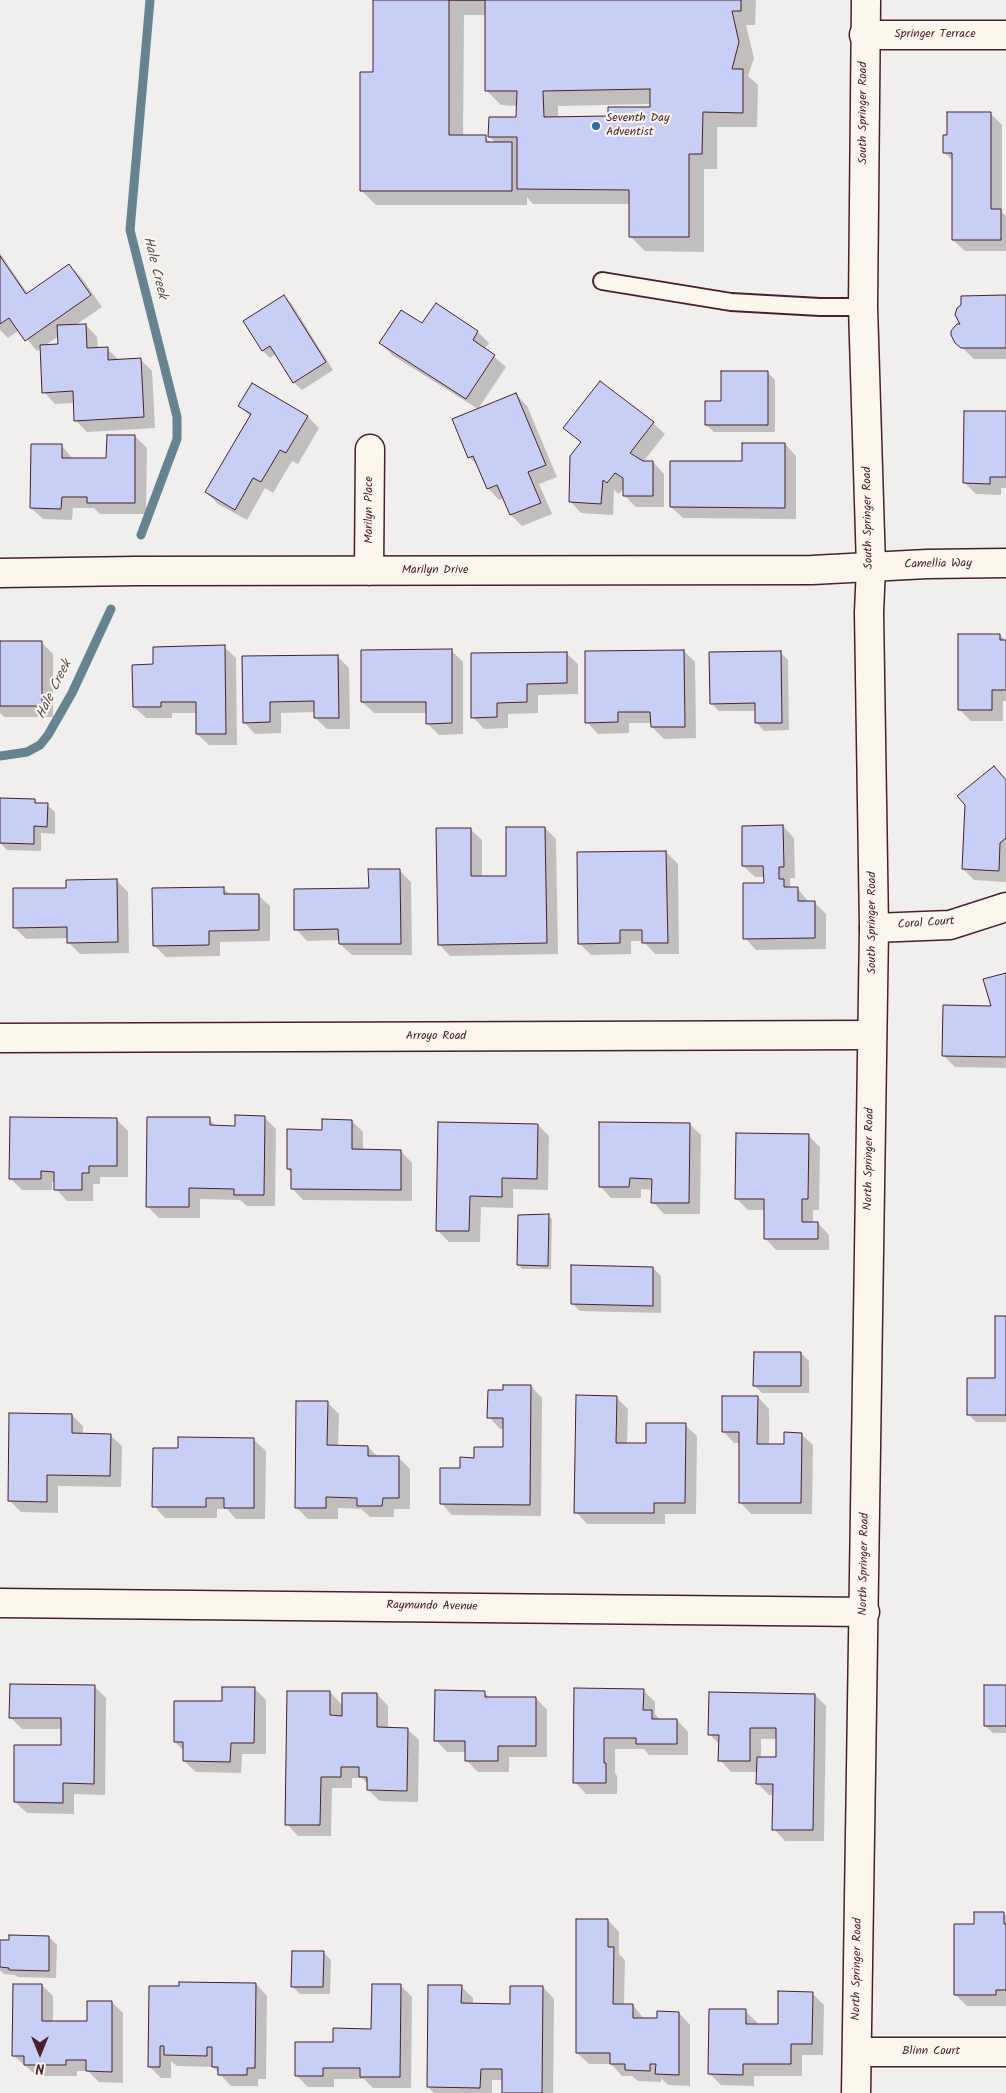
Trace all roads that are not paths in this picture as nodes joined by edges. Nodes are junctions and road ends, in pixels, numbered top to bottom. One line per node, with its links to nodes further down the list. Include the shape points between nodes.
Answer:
1 (866, 0): 2 (street, South Springer Road)
2 (864, 35): 3 (street, Springer Terrace); 5 (street, South Springer Road)
3 (1006, 35)
4 (602, 281): 5 (lane, via 731,302)
5 (863, 307): 8 (street, South Springer Road)
6 (370, 449): 9 (street, Marilyn Place)
7 (1006, 564): 8 (street, Camellia Way)
8 (871, 566): 9 (street, Marilyn Drive, via 812,570); 12 (street, South Springer Road)
9 (369, 571): 10 (street, Marilyn Drive)
10 (0, 573)
11 (1006, 907): 12 (street, Coral Court, via 950,925)
12 (874, 928): 13 (street, South Springer Road)
13 (872, 1036): 14 (street, Arroyo Road); 16 (street, North Springer Road)
14 (0, 1038)
15 (0, 1603): 16 (street, Raymundo Avenue)
16 (865, 1612): 17 (street, North Springer Road)
17 (857, 2052): 18 (street, Blinn Court); 19 (street, North Springer Road)
18 (1006, 2052)
19 (856, 2093)

